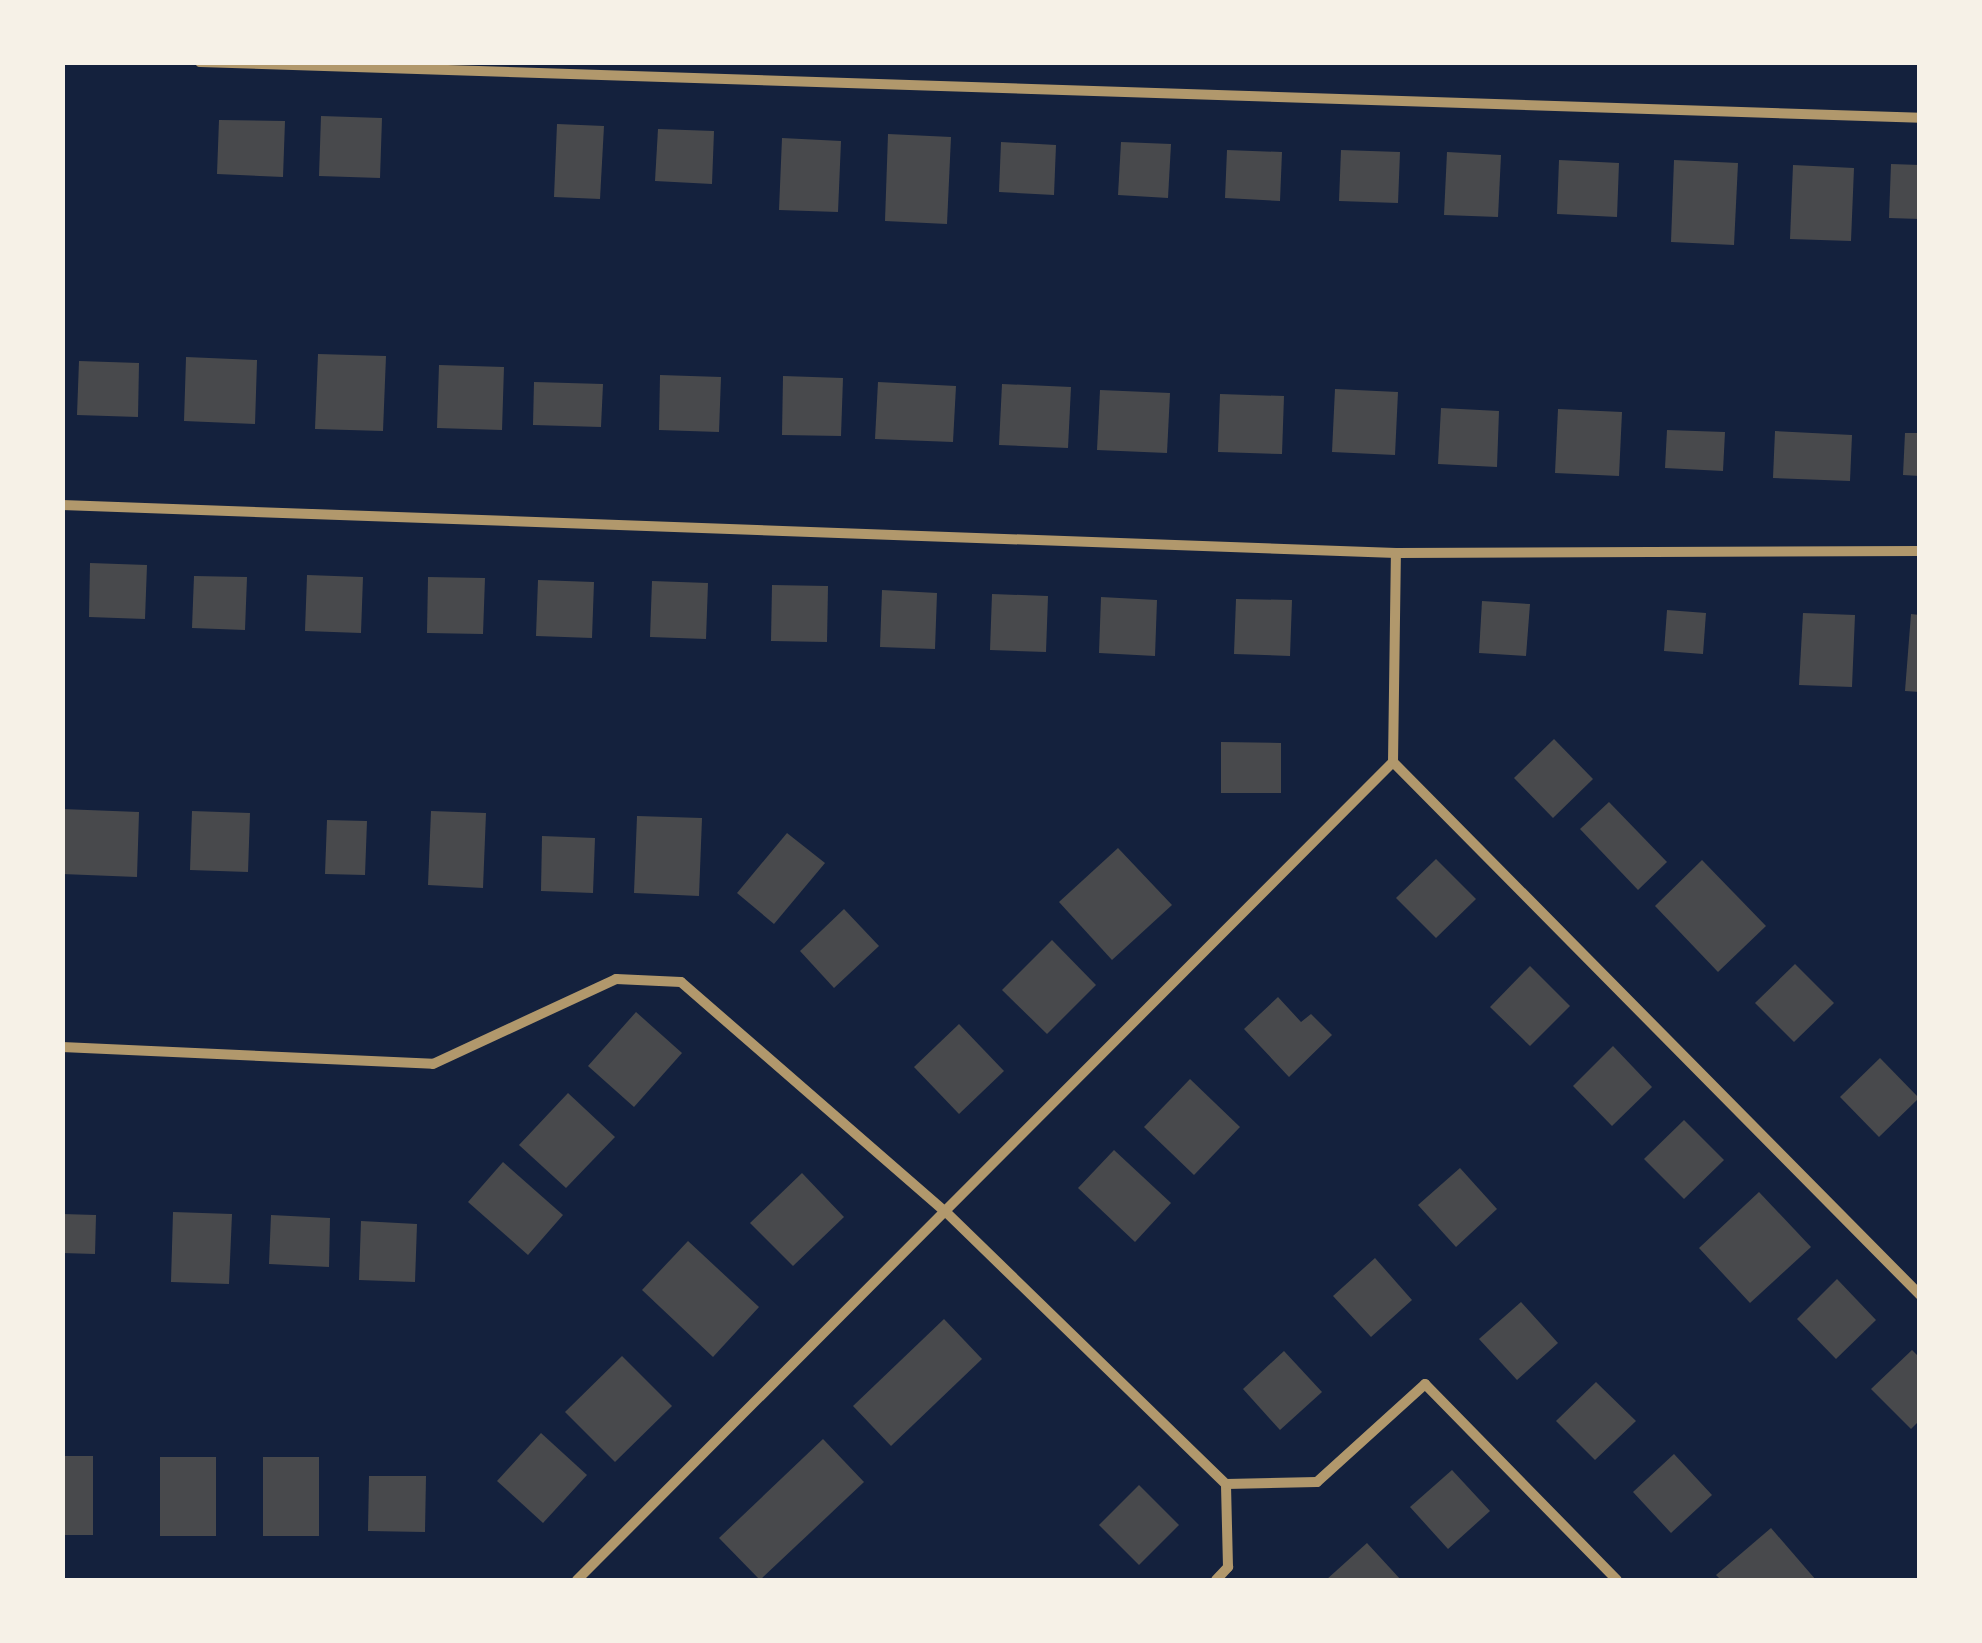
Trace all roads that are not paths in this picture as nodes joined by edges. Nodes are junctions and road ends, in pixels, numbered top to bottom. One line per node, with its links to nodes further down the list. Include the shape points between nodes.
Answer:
1 (200, 62): 2 (street)
2 (1920, 118)
3 (62, 505): 5 (street)
4 (1920, 551): 5 (street)
5 (1396, 553): 6 (street)
6 (1393, 762): 8 (street); 9 (street)
7 (62, 1047): 8 (street, via 433,1064 616,979 681,982)
8 (946, 1213): 10 (street); 11 (street)
9 (1920, 1295)
10 (1226, 1484): 12 (street, via 1228,1567); 13 (street, via 1316,1482 1424,1384)
11 (578, 1580)
12 (1216, 1580)
13 (1617, 1580)

